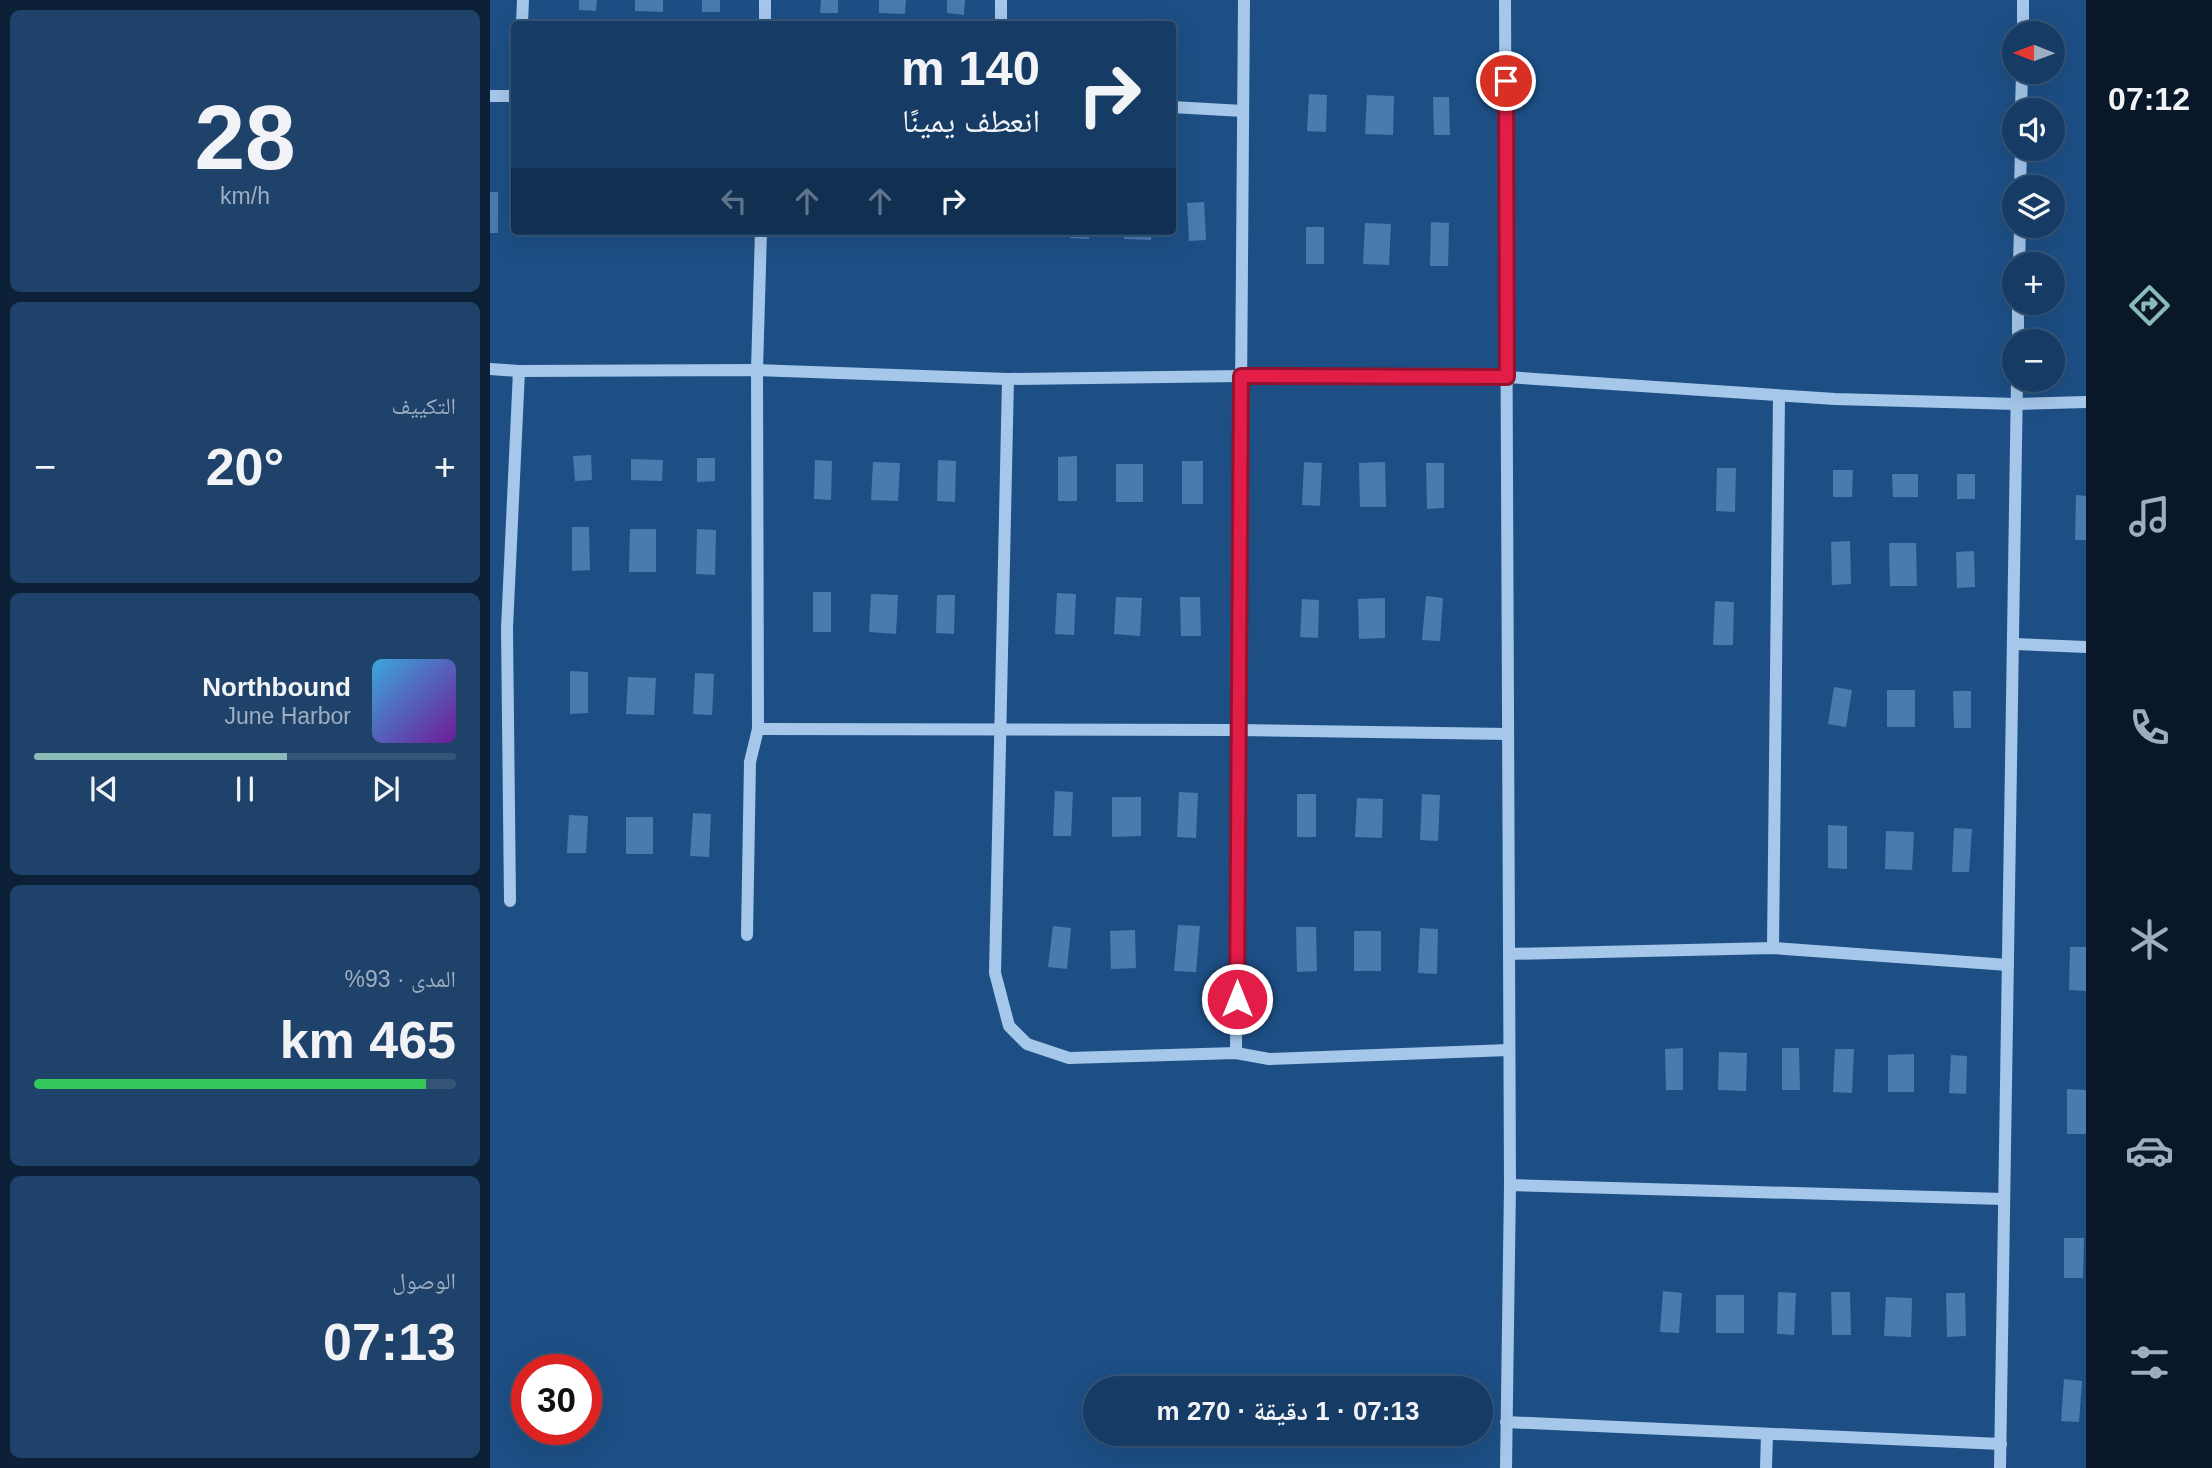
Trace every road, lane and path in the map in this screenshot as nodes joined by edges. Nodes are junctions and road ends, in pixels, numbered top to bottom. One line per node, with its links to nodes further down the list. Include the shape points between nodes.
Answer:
1 (523, 0): 7 (street)
2 (765, 0): 8 (street)
3 (1001, 0): 9 (street)
4 (1244, 0): 14 (street)
5 (1506, 0): 20 (street)
6 (2023, 0): 10 (street)
7 (522, 21)
8 (765, 21)
9 (1001, 21)
10 (2023, 21)
11 (490, 96): 12 (street)
12 (511, 96)
13 (1176, 107): 14 (street)
14 (1243, 111): 19 (street)
15 (761, 235): 17 (street)
16 (490, 369): 18 (street)
17 (757, 370): 18 (street); 21 (street); 28 (street)
18 (519, 371): 32 (street, via 507,628)
19 (1241, 376): 20 (street); 21 (street); 30 (street)
20 (1507, 377): 23 (street); 31 (street)
21 (1008, 379): 29 (street)
22 (2017, 392): 25 (street)
23 (1779, 396): 25 (street); 34 (street)
24 (2086, 402): 25 (street)
25 (2017, 404): 26 (street)
26 (2013, 644): 27 (street); 36 (street)
27 (2086, 646)
28 (758, 729): 29 (street); 33 (street, via 750,762)
29 (999, 730): 30 (street); 38 (street, via 995,973 1009,1026 1027,1045 1069,1058)
30 (1239, 730): 31 (street); 38 (street)
31 (1508, 734): 35 (street)
32 (510, 901)
33 (747, 935)
34 (1773, 948): 35 (street); 36 (street)
35 (1509, 954): 37 (street)
36 (2008, 965): 40 (street)
37 (1509, 1050): 38 (street, via 1269,1059); 39 (street)
38 (1237, 1053)
39 (1510, 1185): 40 (street); 41 (street)
40 (2004, 1199): 43 (street)
41 (1506, 1422): 42 (street); 44 (street)
42 (1767, 1434): 43 (street); 45 (street)
43 (2001, 1444): 46 (street)
44 (1506, 1468)
45 (1766, 1468)
46 (2000, 1468)

